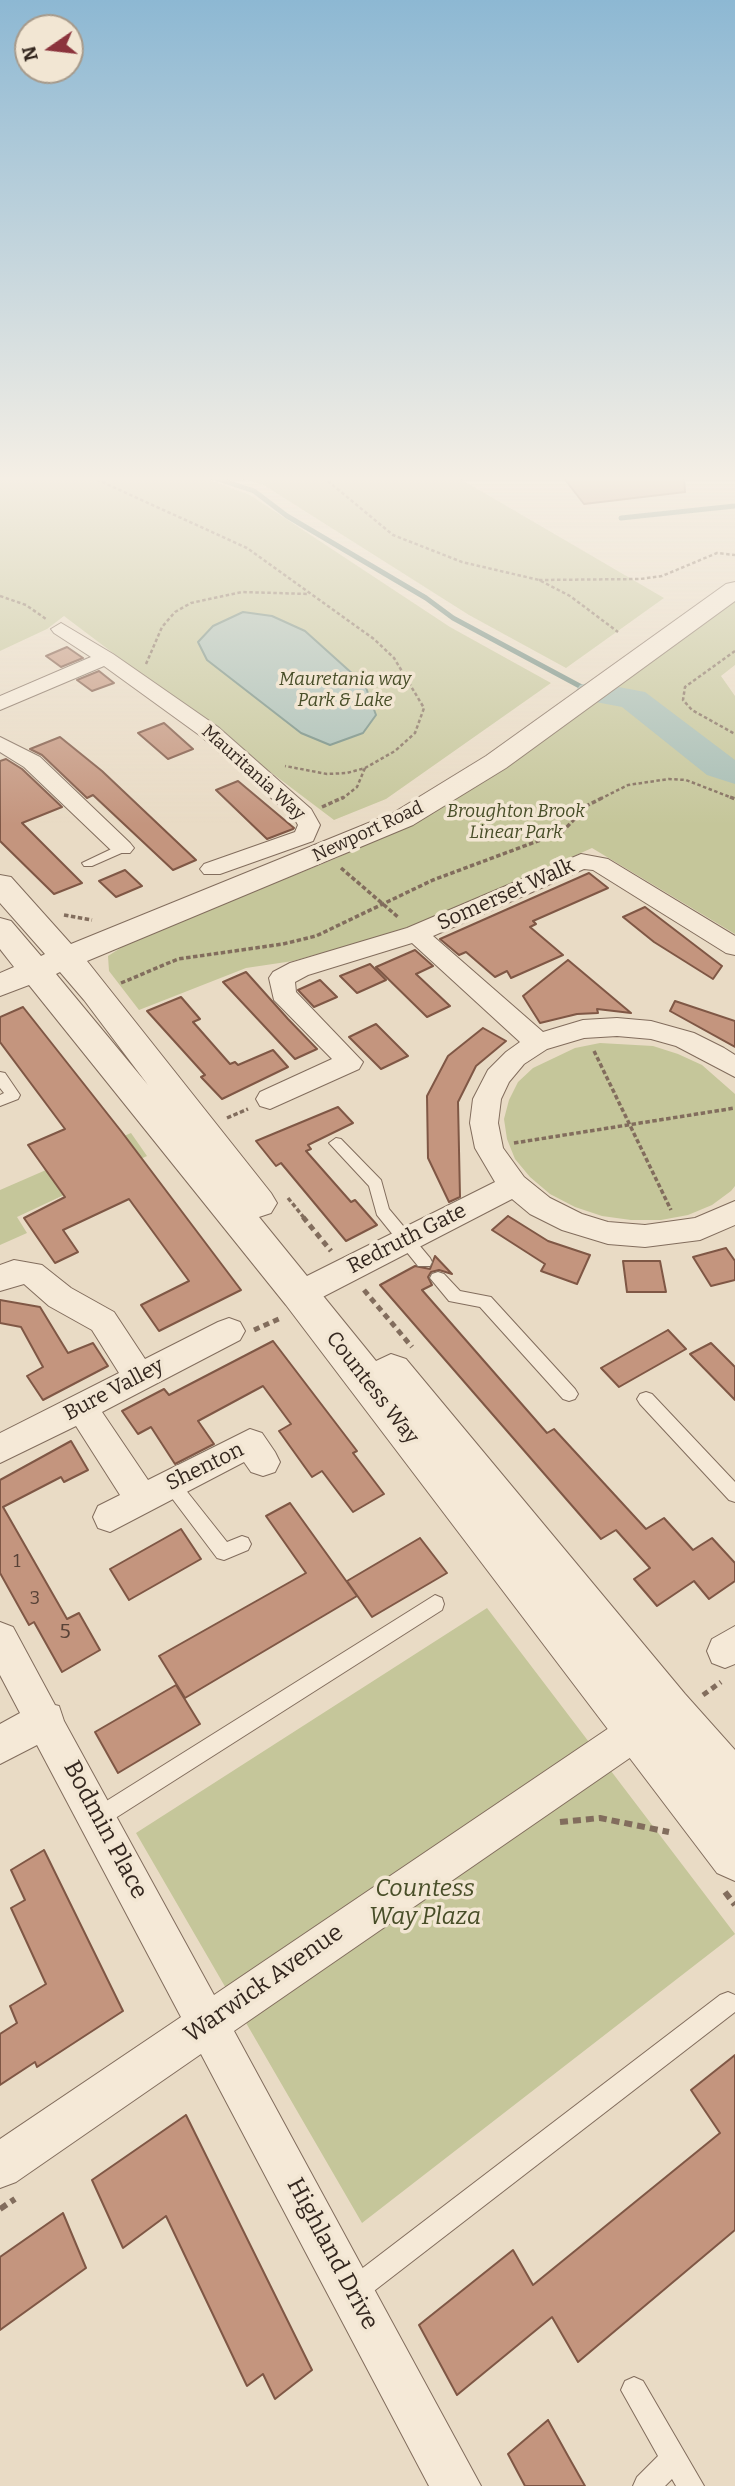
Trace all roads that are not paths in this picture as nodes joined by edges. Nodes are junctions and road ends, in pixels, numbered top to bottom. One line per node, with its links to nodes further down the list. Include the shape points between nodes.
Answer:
1 (729, 593): 13 (street, Newport Road, via 496,762 403,819 317,857)
2 (61, 629): 3 (street, Mauritania Way)
3 (106, 658): 4 (street); 8 (street, Mauritania Way, via 210,732 303,814 309,825 305,836)
4 (0, 705)
5 (0, 743): 6 (street, via 32,762)
6 (122, 848): 7 (lane)
7 (88, 863)
8 (212, 869)
9 (0, 884): 13 (street)
10 (0, 928): 13 (street, Countess Way)
11 (416, 934): 12 (street, Somerset Walk, via 581,861 600,864); 14 (street, Somerset Walk); 17 (street, Somerset Walk, via 282,978 283,994 350,1062)
12 (735, 947)
13 (29, 962): 26 (street, Countess Way)
14 (538, 1044): 15 (street, via 583,1029 652,1030 685,1039); 20 (street, via 515,1058 487,1099 484,1123 489,1148)
15 (735, 1068)
16 (0, 1077): 18 (lane, via 13,1095)
17 (270, 1099)
18 (0, 1101)
19 (336, 1143): 22 (lane, via 376,1184 382,1211)
20 (514, 1185): 21 (street, via 551,1212 608,1233 682,1233); 22 (street, Redruth Gate)
21 (734, 1215)
22 (404, 1239): 23 (lane); 26 (street, Redruth Gate)
23 (424, 1262)
24 (438, 1278): 29 (lane, via 455,1296 485,1303)
25 (0, 1279): 28 (street, via 14,1272 32,1273 60,1297 103,1321)
26 (309, 1288): 42 (street, Countess Way)
27 (229, 1331): 28 (street, Bure Valley)
28 (138, 1376): 31 (street, Bure Valley)
29 (569, 1394)
30 (646, 1399): 35 (lane)
31 (82, 1408): 32 (street, Bure Valley); 36 (street, Shenton)
32 (0, 1449)
33 (263, 1462): 34 (street, Shenton, via 250,1443)
34 (171, 1484): 36 (street, Shenton); 38 (lane, via 224,1552)
35 (735, 1494)
36 (141, 1499): 37 (street, Shenton)
37 (110, 1517)
38 (242, 1544)
39 (435, 1604): 45 (lane)
40 (0, 1639): 41 (street, Bodmin Place)
41 (46, 1719): 43 (street); 45 (street, Bodmin Place)
42 (652, 1721): 44 (street, Countess Way); 46 (street, Countess Way, via 699,1812); 48 (street, Warwick Avenue)
43 (0, 1745)
44 (735, 1787)
45 (99, 1817): 48 (street, Bodmin Place)
46 (735, 1855)
47 (728, 2003): 50 (lane)
48 (209, 2022): 49 (street, Warwick Avenue); 50 (street, Highland Drive)
49 (11, 2180)
50 (352, 2291): 53 (street, Highland Drive)
51 (634, 2390): 52 (lane)
52 (673, 2460): 54 (lane); 55 (lane)
53 (456, 2486)
54 (646, 2486)
55 (691, 2486)

